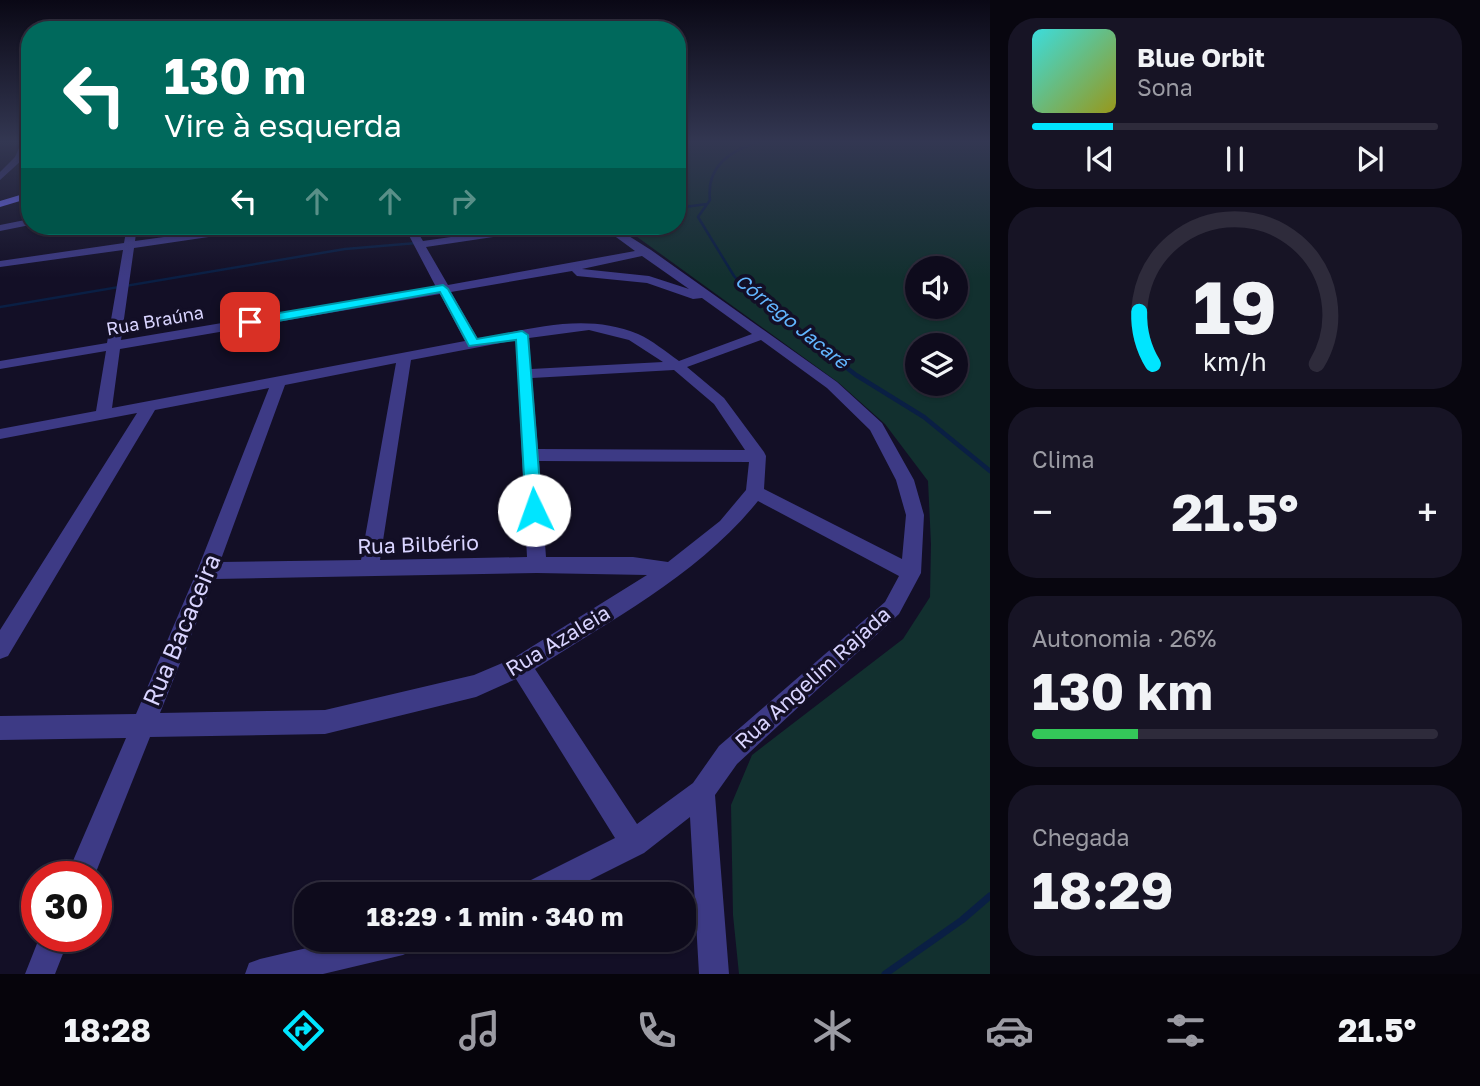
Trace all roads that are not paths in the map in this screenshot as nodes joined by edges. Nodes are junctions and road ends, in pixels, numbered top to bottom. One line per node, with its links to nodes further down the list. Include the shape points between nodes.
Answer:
1 (21, 198): 2 (main road)
2 (0, 204)
3 (21, 224): 4 (street)
4 (0, 228)
5 (131, 235): 11 (street)
6 (196, 235): 11 (street)
7 (414, 235): 10 (street)
8 (479, 235): 10 (street)
9 (620, 235): 12 (street, Rua Angelim Rajada)
10 (419, 243): 15 (street)
11 (130, 244): 13 (street); 20 (street)
12 (647, 252): 14 (street, Rua Braúna); 16 (street, Rua Angelim Rajada)
13 (0, 264)
14 (560, 270): 15 (street, Rua Braúna); 16 (street, via 649,280)
15 (443, 289): 19 (street); 20 (street, Rua Braúna)
16 (715, 302): 18 (street, Rua Angelim Rajada)
17 (522, 335): 19 (street); 23 (street, via 558,328 611,330 634,337); 24 (street)
18 (762, 335): 23 (street); 36 (street, Rua Angelim Rajada, via 832,385 876,427 905,480 915,516)
19 (473, 343): 21 (street)
20 (113, 346): 22 (street, Rua Braúna); 27 (street)
21 (404, 358): 25 (street); 33 (street)
22 (0, 365)
23 (677, 366): 24 (street); 30 (street, via 719,401)
24 (526, 374): 29 (street)
25 (279, 380): 26 (street); 34 (street, Rua Bacaceira)
26 (150, 405): 27 (street); 37 (street)
27 (103, 414): 28 (street)
28 (1, 434)
29 (531, 455): 30 (street); 32 (street)
30 (758, 456): 31 (street)
31 (755, 492): 35 (street, Rua Azaleia, via 727,526); 36 (street)
32 (537, 565): 33 (street, Rua Bilbério); 35 (street, Rua Bilbério, via 633,565)
33 (369, 570): 34 (street, Rua Bilbério)
34 (207, 571): 39 (street, Rua Bacaceira)
35 (671, 571): 38 (street, Rua Azaleia)
36 (911, 573): 41 (street, Rua Angelim Rajada, via 892,608 728,755)
37 (0, 649)
38 (520, 666): 39 (street, Rua Azaleia, via 476,686 324,722); 42 (street)
39 (141, 726): 40 (street, Rua Azaleia); 43 (street, Rua Bacaceira)
40 (0, 728)
41 (702, 792): 42 (street, Rua Angelim Rajada); 49 (street)
42 (634, 843): 44 (street, Rua Angelim Rajada)
43 (86, 861)
44 (557, 882)
45 (49, 952): 47 (street)
46 (353, 952): 48 (street)
47 (40, 974)
48 (260, 974)
49 (714, 974)

